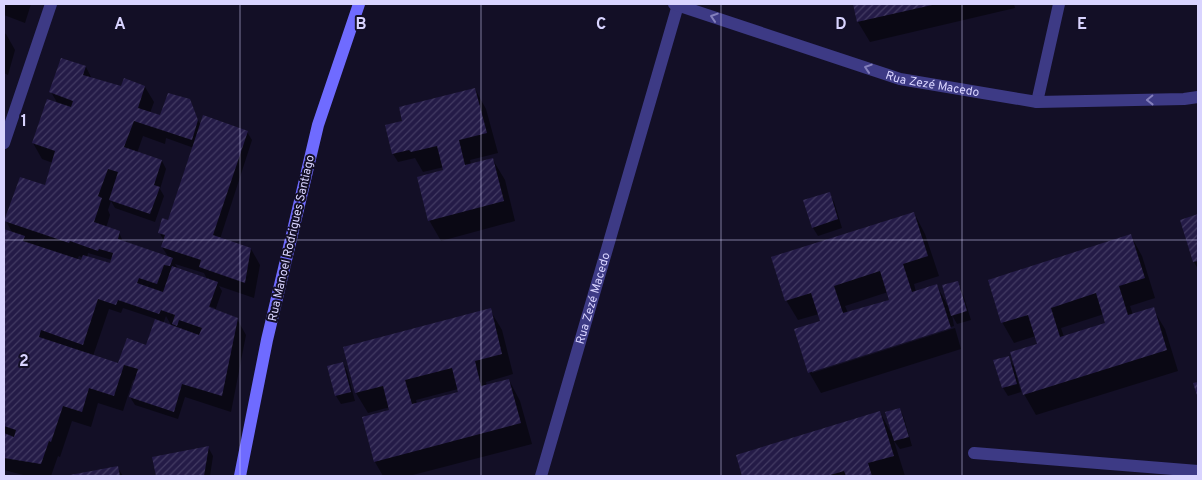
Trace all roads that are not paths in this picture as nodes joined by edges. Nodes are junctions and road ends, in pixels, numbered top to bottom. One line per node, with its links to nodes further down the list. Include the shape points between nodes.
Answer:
1 (51, 4): 7 (street)
2 (359, 4): 10 (main road, Rua Manoel Rodrigues Santiago, via 318,125 267,340)
3 (676, 4): 6 (street, Rua Zezé Macedo, one-way to 3, via 900,79); 11 (street, Rua Zezé Macedo)
4 (1059, 4): 6 (street)
5 (1198, 97): 6 (street, Rua Zezé Macedo, one-way to 6, via 1184,100)
6 (1037, 102)
7 (4, 143)
8 (974, 453): 9 (street)
9 (1198, 471)
10 (240, 476)
11 (541, 476)

